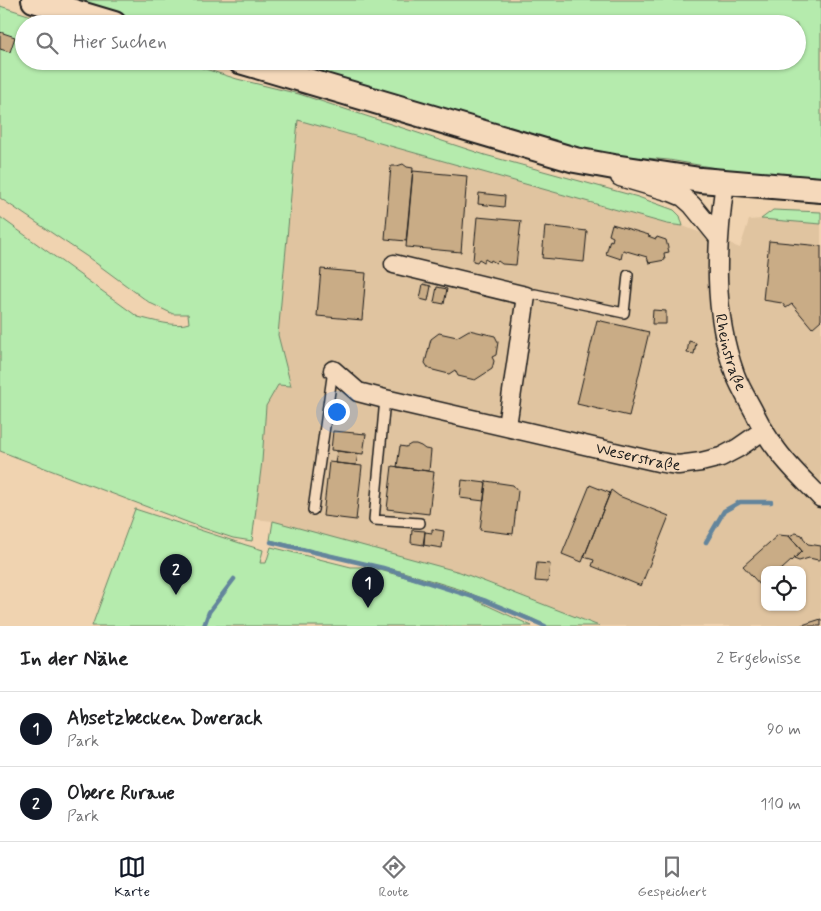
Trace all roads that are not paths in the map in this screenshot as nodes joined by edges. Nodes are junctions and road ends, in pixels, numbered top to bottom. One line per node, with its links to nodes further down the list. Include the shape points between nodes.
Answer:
1 (38, 1): 2 (main road)
2 (84, 15)
3 (270, 70): 4 (main road)
4 (575, 160): 5 (main road); 7 (street, via 585,167 683,197)
5 (726, 182): 6 (main road); 7 (street, Rheinstraße)
6 (821, 190)
7 (718, 237): 14 (street, Rheinstraße, via 719,306 725,340 735,375)
8 (394, 264): 10 (street)
9 (628, 275): 10 (lane, via 624,313 534,294)
10 (526, 296): 13 (street)
11 (333, 370): 12 (street, Weserstraße, via 358,392); 16 (lane)
12 (385, 399): 13 (street, Weserstraße); 17 (lane, via 374,520)
13 (507, 426): 14 (street, Weserstraße, via 678,465 721,457)
14 (764, 430): 15 (street, Rheinstraße, via 787,463)
15 (821, 498)
16 (313, 510)
17 (420, 523)

